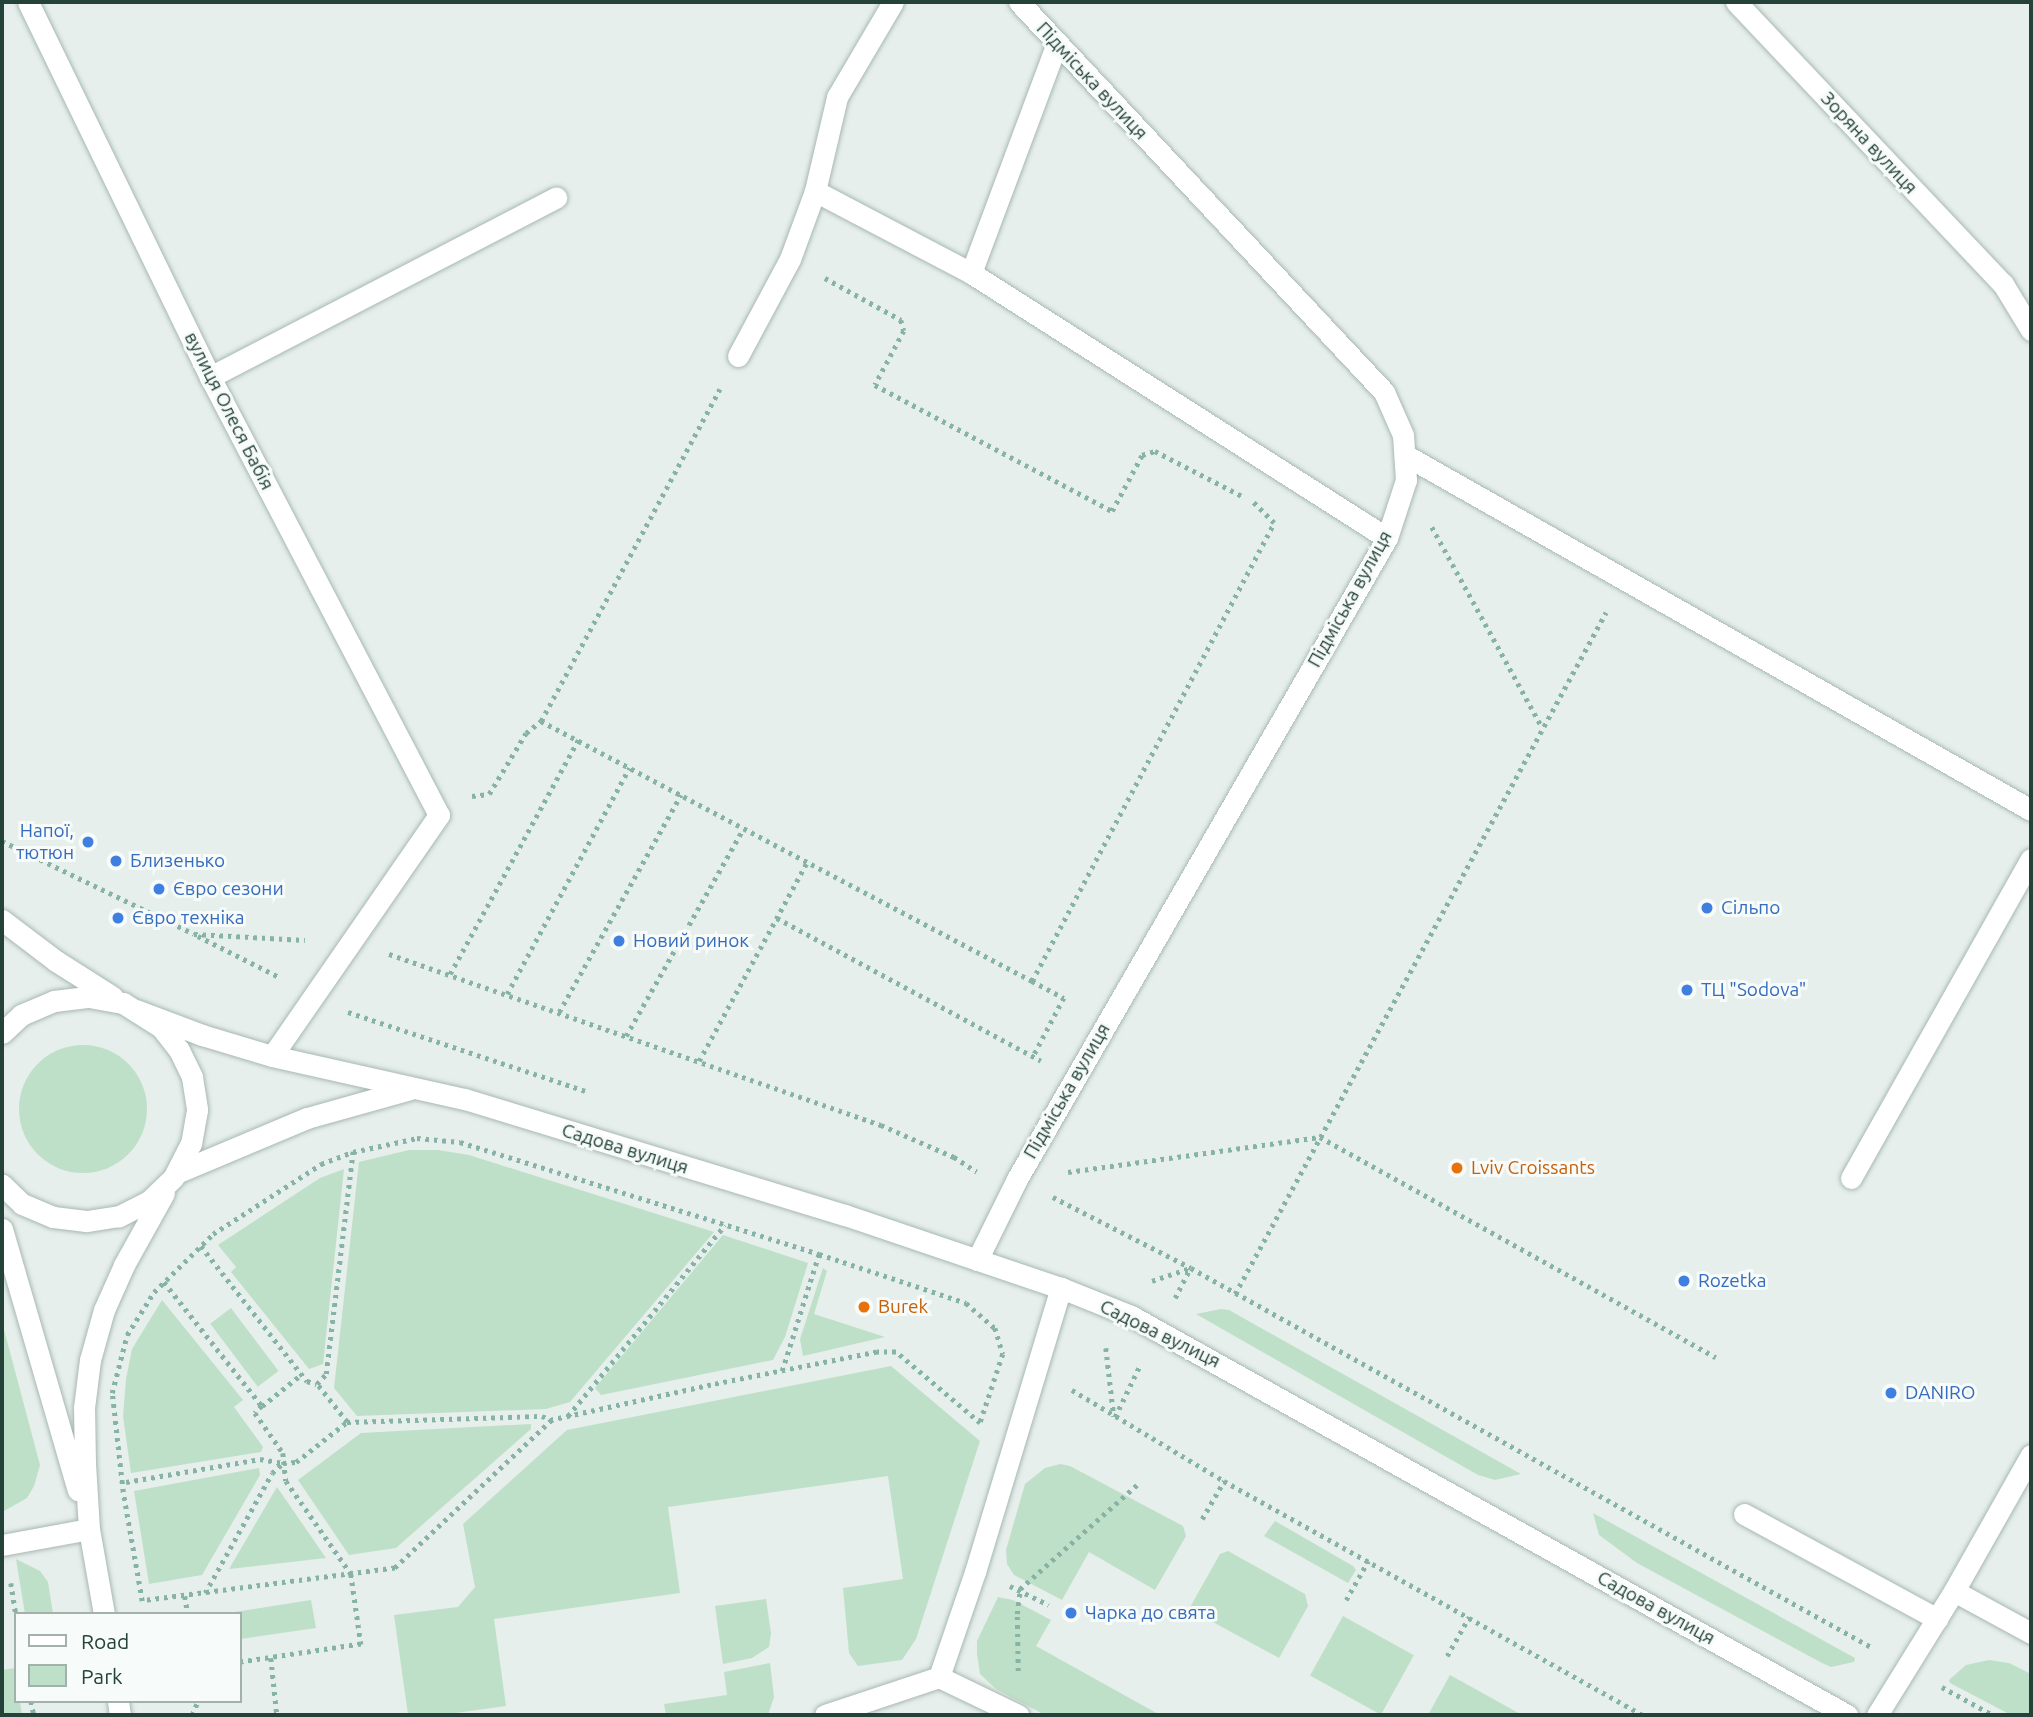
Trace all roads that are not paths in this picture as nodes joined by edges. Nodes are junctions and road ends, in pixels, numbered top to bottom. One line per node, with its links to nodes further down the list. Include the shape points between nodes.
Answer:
1 (28, 2): 11 (street, вулиця Олеся Бабія)
2 (893, 2): 6 (street, via 837,97)
3 (1018, 2): 5 (street, Підміська вулиця)
4 (1736, 2): 9 (street, Зоряна вулиця, via 2003,284)
5 (1057, 43): 8 (street); 12 (street, Підміська вулиця, via 1384,392 1403,435)
6 (816, 191): 8 (street); 10 (street, via 790,259)
7 (556, 198): 11 (street)
8 (971, 273): 13 (street)
9 (2031, 330)
10 (738, 356)
11 (210, 377): 19 (street, вулиця Олеся Бабія, via 439,815)
12 (1405, 455): 13 (street, Підміська вулиця, via 1406,480); 14 (street)
13 (1387, 538): 25 (street, Підміська вулиця, via 1017,1179)
14 (2031, 810)
15 (2031, 859): 22 (street)
16 (2, 920): 17 (street, via 56,961)
17 (130, 1007): 18 (street, via 89,997 54,1001 21,1015); 19 (street, Садова вулиця); 21 (street, via 161,1027 192,1077 197,1110 191,1143)
18 (2, 1033)
19 (272, 1056): 20 (street, Садова вулиця)
20 (415, 1087): 21 (street, Садова вулиця, via 296,1122); 25 (street, Садова вулиця)
21 (175, 1175): 23 (street, via 149,1201 119,1216 86,1222 53,1217 22,1204); 29 (street, via 124,1265 104,1310 90,1360 84,1408)
22 (1851, 1178)
23 (2, 1185)
24 (2, 1229): 29 (street)
25 (976, 1260): 26 (street, Садова вулиця)
26 (1061, 1288): 35 (street); 38 (street, Садова вулиця, via 1131,1316 1215,1361)
27 (2031, 1455): 31 (street)
28 (1744, 1514): 33 (street)
29 (89, 1530): 30 (street); 32 (street)
30 (2, 1545)
31 (1954, 1591): 33 (street); 34 (street)
32 (104, 1612)
33 (1937, 1619): 39 (street)
34 (2031, 1633)
35 (939, 1677): 36 (street); 37 (street)
36 (1015, 1714)
37 (825, 1715)
38 (1847, 1715)
39 (1877, 1715)

